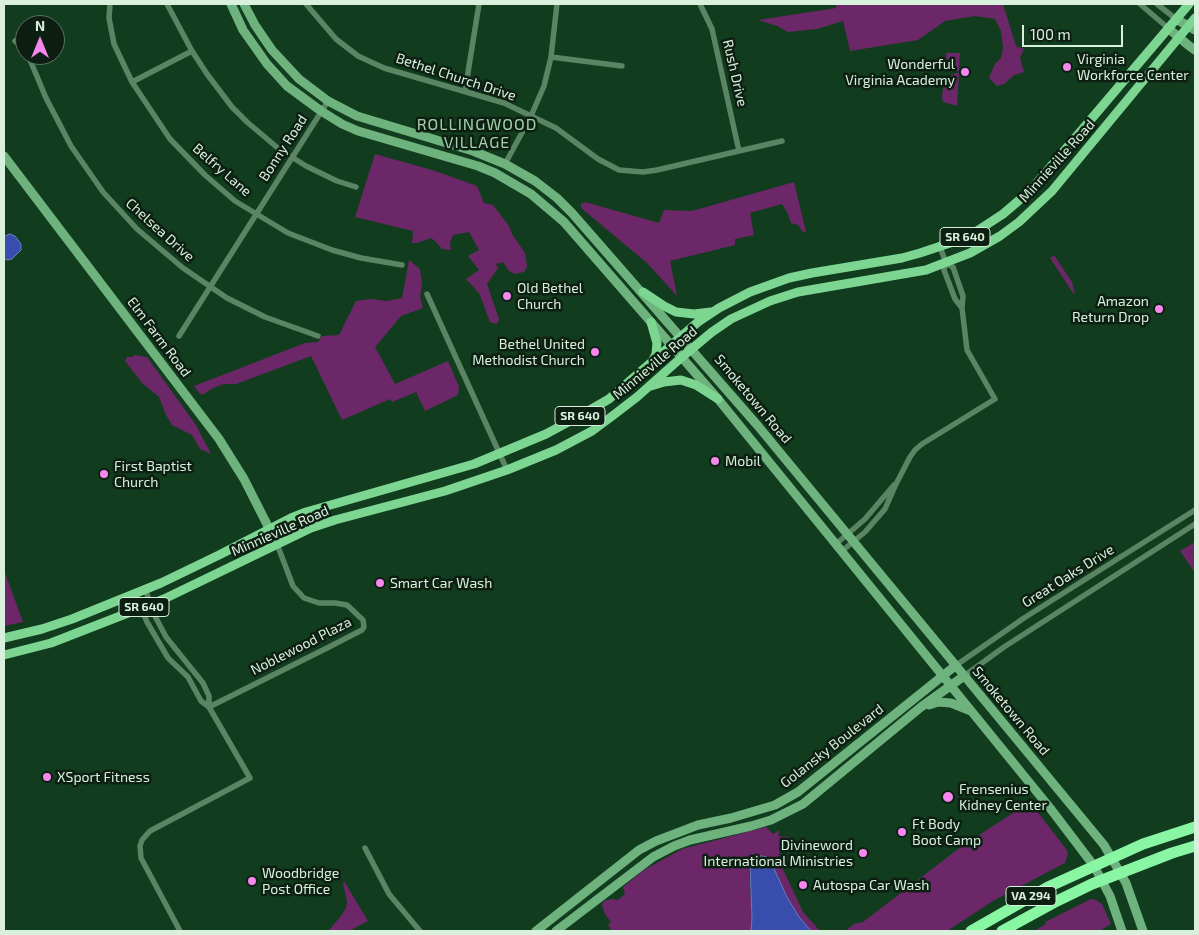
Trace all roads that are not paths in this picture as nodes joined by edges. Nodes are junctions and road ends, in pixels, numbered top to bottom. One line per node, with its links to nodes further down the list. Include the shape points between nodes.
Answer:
1 (110, 4): 22 (street, Belfry Lane, via 114,44)
2 (167, 4): 18 (street)
3 (231, 4): 25 (main road, Smoketown Road, via 243,30 267,64 287,86)
4 (244, 4): 24 (main road, Smoketown Road, via 272,50 298,79)
5 (306, 4): 23 (street, Bethel Church Drive, via 336,39 358,56 384,68)
6 (479, 4): 23 (street)
7 (557, 4): 19 (street)
8 (700, 4): 28 (street, Rush Drive, via 712,29)
9 (1140, 4): 14 (street)
10 (1157, 4): 13 (street)
11 (1189, 4): 13 (main road, Minnieville Road / SR 640)
12 (1195, 18): 15 (main road, Minnieville Road / SR 640)
13 (1176, 19): 14 (main road, Minnieville Road / SR 640); 15 (main road)
14 (1168, 28): 16 (main road); 34 (main road, Minnieville Road / SR 640, via 1030,191 993,221)
15 (1192, 28): 16 (main road, Minnieville Road / SR 640)
16 (1179, 38): 17 (main road); 35 (main road, Minnieville Road / SR 640, via 1038,206 1000,236)
17 (1195, 50)
18 (192, 51): 22 (street); 30 (street, via 237,112)
19 (551, 57): 21 (street); 26 (street, via 544,86)
20 (32, 65): 37 (street, Chelsea Drive, via 71,146 103,192 150,241)
21 (622, 66)
22 (132, 82): 33 (street, Belfry Lane, via 163,130 181,151 226,194)
23 (466, 91): 26 (street, Bethel Church Drive)
24 (328, 101): 25 (street, Bonny Road); 31 (main road, Smoketown Road, via 369,121 474,151)
25 (321, 112): 30 (street, Bonny Road); 41 (main road, Smoketown Road, via 358,131 478,166 515,184 564,222)
26 (531, 116): 28 (street, Bethel Church Drive, via 556,128 619,170 657,170); 31 (street)
27 (782, 141): 28 (street, Bethel Church Drive)
28 (739, 151)
29 (4, 156): 56 (main road, Elm Farm Road, via 219,439)
30 (291, 157): 32 (street, via 323,175); 33 (street, Bonny Road)
31 (505, 164): 38 (main road, Smoketown Road, via 557,198)
32 (356, 187)
33 (255, 214): 36 (street, Belfry Lane, via 288,233 325,248); 37 (street, Bonny Road)
34 (940, 247): 35 (street); 40 (main road, Minnieville Road / SR 640, via 902,258 789,278 750,292)
35 (946, 263): 46 (main road, Minnieville Road / SR 640, via 908,274 790,294 731,319); 53 (street, via 953,267 962,290 967,350 995,399 917,448)
36 (402, 265)
37 (209, 287): 42 (street, Bonny Road); 43 (street, Chelsea Drive, via 246,308)
38 (643, 292): 40 (main road, via 676,312); 44 (main road, Smoketown Road)
39 (428, 294): 51 (street)
40 (713, 311): 44 (main road, Minnieville Road / SR 640)
41 (651, 322): 45 (main road, Smoketown Road); 48 (main road, via 657,343)
42 (179, 336)
43 (318, 336)
44 (681, 336): 45 (main road, Minnieville Road / SR 640); 46 (main road, Smoketown Road)
45 (672, 345): 47 (main road, Smoketown Road); 48 (main road, Minnieville Road / SR 640)
46 (692, 348): 47 (main road, Minnieville Road / SR 640); 57 (main road, Smoketown Road)
47 (682, 357): 49 (main road, Minnieville Road / SR 640); 50 (main road, Smoketown Road)
48 (652, 362): 51 (main road, Minnieville Road / SR 640, via 596,407)
49 (649, 387): 50 (main road, via 681,380 696,385); 52 (main road, Minnieville Road / SR 640, via 585,435)
50 (718, 400): 59 (main road, Smoketown Road)
51 (499, 454): 52 (street); 56 (main road, Minnieville Road / SR 640, via 441,475 332,504)
52 (507, 470): 58 (main road, Minnieville Road / SR 640, via 446,491 334,520)
53 (896, 484): 57 (street); 57 (street, via 885,509 874,523)
54 (1195, 510): 67 (street, Great Oaks Drive, via 1024,618)
55 (1195, 524): 69 (street, Great Oaks Drive)
56 (269, 529): 58 (main road, Elm Farm Road); 61 (main road, Minnieville Road / SR 640)
57 (850, 538): 59 (street); 60 (street); 67 (main road, Smoketown Road)
58 (277, 544): 63 (main road, Minnieville Road / SR 640); 71 (street, Noblewood Plaza, via 293,586 304,598 319,603 347,605 363,620 364,627)
59 (836, 544): 60 (main road, Smoketown Road)
60 (842, 551): 68 (main road, Smoketown Road)
61 (145, 589): 62 (main road, Minnieville Road / SR 640); 63 (street)
62 (135, 593): 64 (street); 65 (main road, Minnieville Road / SR 640, via 42,629)
63 (152, 604): 64 (main road, Minnieville Road / SR 640); 71 (street, via 166,637 203,682 209,696)
64 (141, 608): 66 (main road, Minnieville Road / SR 640, via 51,643); 71 (street, via 168,658 188,677 201,701)
65 (4, 638)
66 (4, 655)
67 (955, 666): 68 (main road, Golansky Boulevard); 69 (main road, Smoketown Road)
68 (943, 675): 70 (main road, Smoketown Road); 74 (main road, Golansky Boulevard, via 816,779)
69 (964, 676): 70 (main road, Golansky Boulevard); 79 (main road, Smoketown Road)
70 (951, 685): 72 (main road, Golansky Boulevard); 73 (main road, Smoketown Road)
71 (209, 707): 85 (street, via 250,778 150,831 142,840 140,852)
72 (921, 708): 73 (main road, via 945,703); 75 (main road, Golansky Boulevard, via 803,804)
73 (973, 712): 80 (main road, Smoketown Road)
74 (780, 803): 75 (main road); 82 (main road, Golansky Boulevard, via 662,838 639,850)
75 (785, 814): 84 (main road, Golansky Boulevard, via 674,846)
76 (1195, 827): 79 (highway, VA 294)
77 (1195, 846): 81 (highway, VA 294)
78 (365, 848): 86 (street, via 389,894)
79 (1112, 858): 80 (highway, VA 294); 81 (main road, Smoketown Road)
80 (1094, 866): 83 (main road, Smoketown Road); 89 (highway, VA 294, via 1048,887)
81 (1120, 873): 83 (highway, VA 294); 92 (main road, Smoketown Road)
82 (604, 877): 84 (main road); 87 (main road, Golansky Boulevard)
83 (1102, 880): 90 (highway, VA 294); 91 (main road, Smoketown Road)
84 (612, 887): 88 (main road, Golansky Boulevard)
85 (180, 931)
86 (420, 931)
87 (536, 931)
88 (556, 931)
89 (971, 931)
90 (1002, 931)
91 (1122, 931)
92 (1143, 931)

